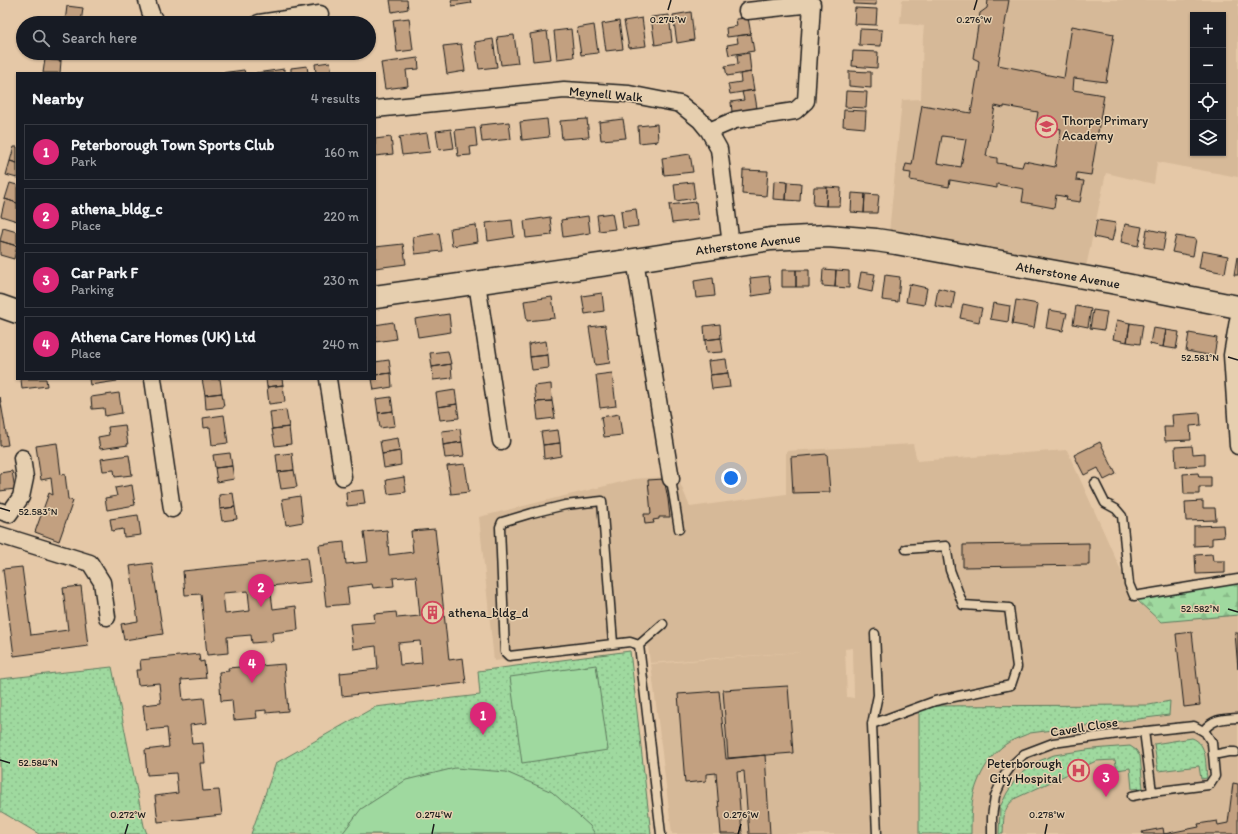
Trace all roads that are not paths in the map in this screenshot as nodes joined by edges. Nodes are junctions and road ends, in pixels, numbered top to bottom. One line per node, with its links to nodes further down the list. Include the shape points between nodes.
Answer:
1 (147, 0): 4 (street)
2 (747, 11): 7 (street, via 812,4 806,101 795,110 734,120)
3 (320, 14): 5 (street)
4 (152, 16)
5 (306, 16)
6 (376, 109): 7 (street, Meynell Walk, via 564,90 629,94 680,104)
7 (709, 131): 8 (street, Meynell Walk, via 719,149)
8 (731, 245): 9 (street, Atherstone Avenue); 13 (street, Atherstone Avenue, via 771,239 828,236 876,240)
9 (635, 260): 10 (street, Atherstone Avenue); 24 (street)
10 (477, 283): 11 (street, Atherstone Avenue); 20 (street)
11 (376, 297)
12 (0, 306): 14 (street)
13 (1238, 307)
14 (16, 312)
15 (1238, 320): 21 (street, via 1232,355)
16 (16, 322): 17 (street)
17 (0, 324)
18 (153, 380): 26 (street)
19 (328, 380): 23 (street)
20 (501, 441)
21 (1238, 446)
22 (22, 458): 27 (street, via 25,478 21,497 9,514)
23 (342, 477)
24 (672, 479): 28 (lane)
25 (1095, 483): 31 (lane, via 1105,503 1122,516 1129,584 1134,596)
26 (172, 509)
27 (0, 511)
28 (679, 529)
29 (0, 535): 32 (street, via 90,562 102,582)
30 (906, 548): 38 (lane, via 946,546 950,570 963,605 1009,608 1018,667 1011,685 935,701)
31 (1238, 579)
32 (107, 617)
33 (663, 624): 36 (lane)
34 (875, 634): 38 (lane, via 878,695)
35 (614, 643): 35 (lane, via 602,501 565,505 502,522 500,527 505,652 509,656); 36 (lane, via 630,642)
36 (639, 645): 45 (lane)
37 (1238, 718): 40 (lane, via 1218,719 1208,724)
38 (872, 724): 46 (lane)
39 (1144, 731): 40 (lane, Cavell Close, via 1194,726); 43 (lane); 47 (lane, Cavell Close, via 1054,743 1024,754 1004,776 995,796)
40 (1203, 731): 42 (lane, via 1212,743)
41 (1235, 752): 42 (lane)
42 (1213, 755): 43 (lane, via 1215,776 1209,785)
43 (1152, 792): 44 (lane)
44 (1132, 796)
45 (661, 834)
46 (877, 834)
47 (992, 834)

